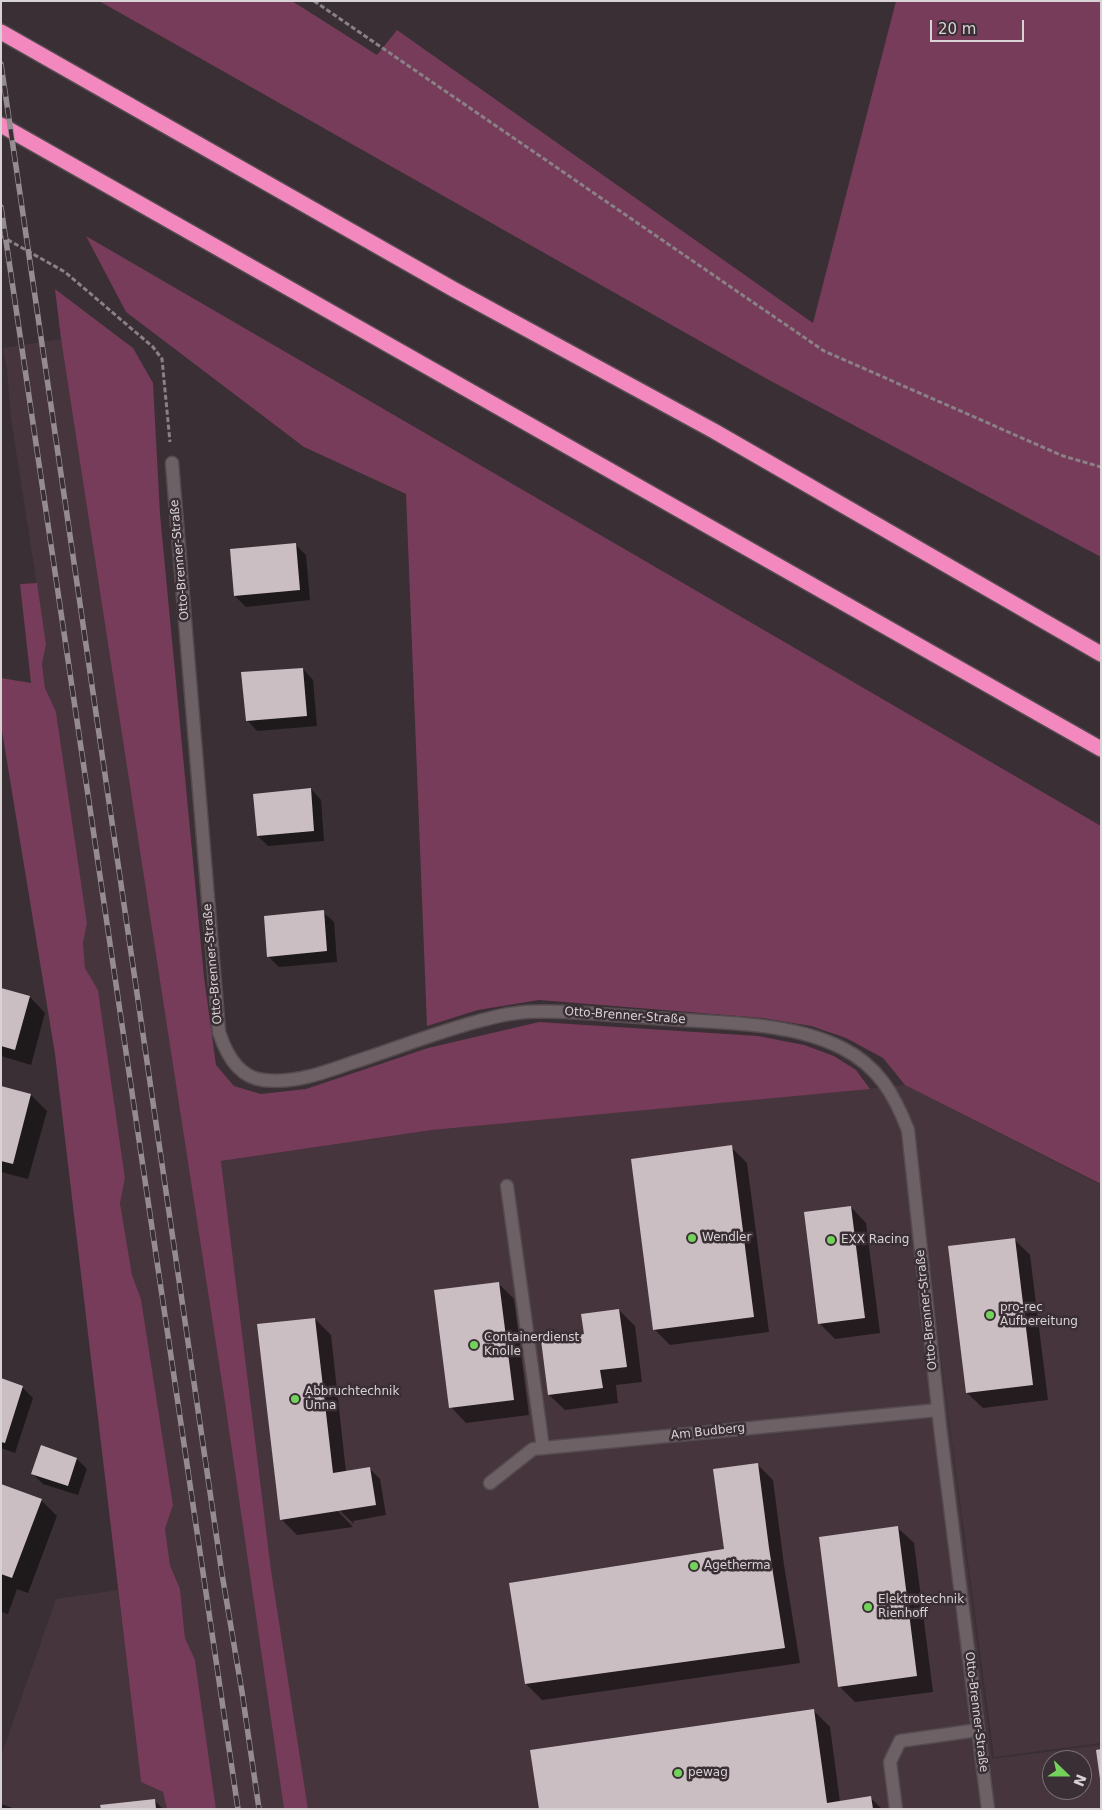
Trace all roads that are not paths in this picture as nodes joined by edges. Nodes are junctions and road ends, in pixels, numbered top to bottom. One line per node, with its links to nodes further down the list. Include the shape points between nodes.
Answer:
1 (1, 32): 4 (highway, via 453,289 714,431)
2 (1, 125): 5 (highway)
3 (172, 463): 7 (street, Otto-Brenner-Straße, via 219,1032 225,1051 236,1066 249,1076 262,1080 287,1080 319,1074 478,1021 516,1012 553,1011 763,1026 810,1036 842,1048 868,1065 884,1081 908,1130)
4 (1101, 654)
5 (1101, 750)
6 (507, 1186): 8 (street)
7 (938, 1410): 8 (street, Am Budberg); 10 (street, Otto-Brenner-Straße)
8 (543, 1448): 9 (street, Am Budberg, via 533,1449)
9 (490, 1484)
10 (978, 1730): 11 (street, via 900,1741 890,1762); 12 (street, Otto-Brenner-Straße)
11 (896, 1809)
12 (988, 1809)

